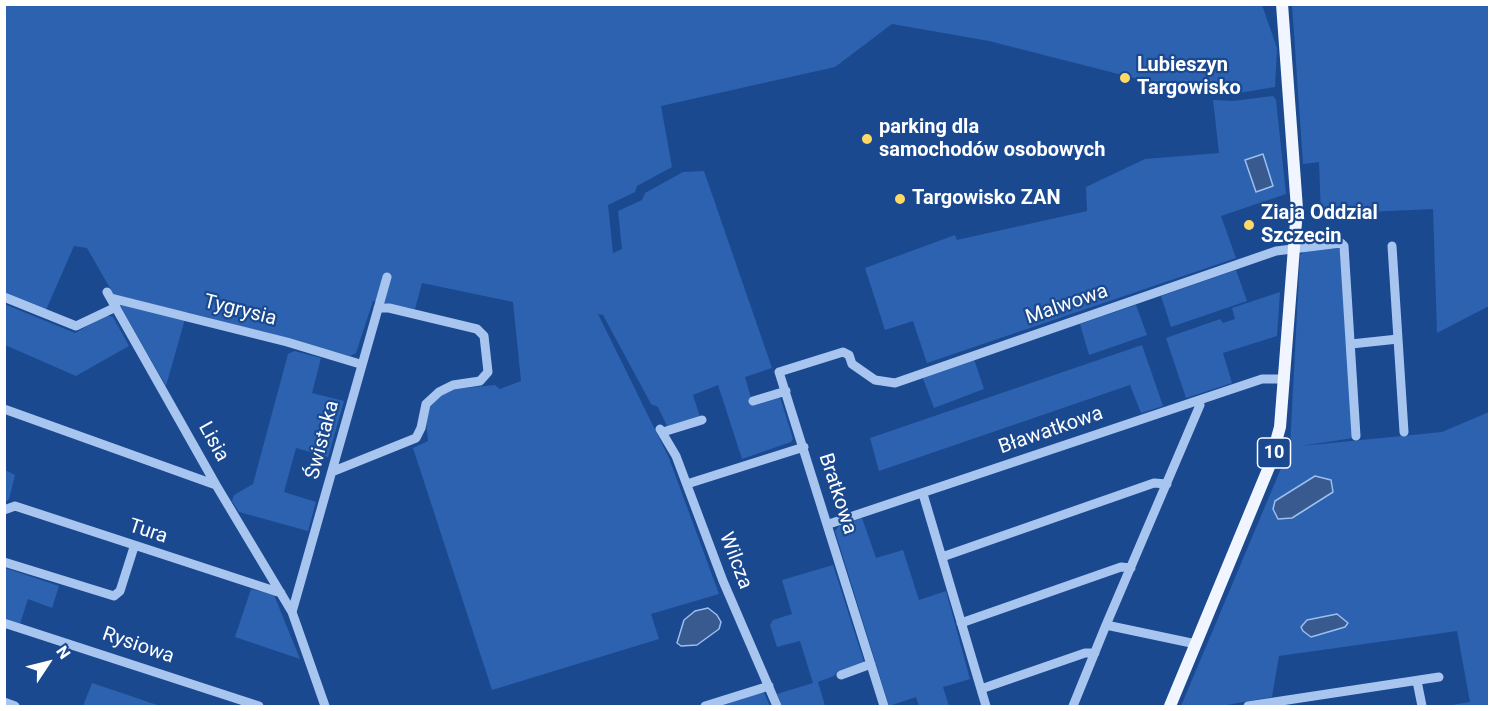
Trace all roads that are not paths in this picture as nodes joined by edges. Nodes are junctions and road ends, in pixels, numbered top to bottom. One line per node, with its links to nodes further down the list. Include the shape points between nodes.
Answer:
1 (1282, 4): 3 (main road, 10, via 1295,169)
2 (1392, 246): 9 (street)
3 (1296, 248): 10 (street, Malwowa, via 1341,243 1344,246); 12 (street, Malwowa, via 1276,251 895,382 875,380); 13 (main road, 10)
4 (387, 277): 8 (street, Świstaka)
5 (109, 295): 7 (street, Lisia); 11 (street, Tygrysia)
6 (4, 297): 7 (street, via 76,326)
7 (116, 307): 25 (street, Lisia)
8 (378, 309): 11 (street, Świstaka); 22 (street, via 389,308 477,329 484,336 488,372 480,381 453,385 439,392 426,404 416,438)
9 (1398, 339): 10 (street); 19 (street)
10 (1351, 344): 20 (street)
11 (360, 364): 22 (street, Świstaka)
12 (852, 364): 14 (street, Bratkowa, via 843,352 779,372)
13 (1285, 379): 15 (street, Bławatkowa, via 1263,379); 38 (main road, 10, via 1274,453)
14 (786, 391): 16 (street); 21 (street, Bratkowa)
15 (1199, 400): 24 (street); 26 (street, Bławatkowa)
16 (753, 401)
17 (4, 408): 25 (street)
18 (702, 420): 23 (street, Wilcza, via 662,430)
19 (1404, 432)
20 (1356, 436)
21 (804, 447): 23 (street); 28 (street, Bratkowa)
22 (334, 471): 34 (street, Świstaka)
23 (687, 484): 44 (street, Wilcza, via 723,581)
24 (1167, 484): 30 (street, via 1154,483); 32 (street)
25 (216, 485): 33 (street, Lisia)
26 (923, 494): 28 (street, Bławatkowa); 30 (street)
27 (4, 510): 29 (street, Tura, via 15,506)
28 (829, 524): 40 (street, Bratkowa)
29 (134, 547): 31 (street, via 120,591 114,596); 33 (street, Tura)
30 (942, 557): 36 (street)
31 (4, 562)
32 (1131, 568): 36 (street, via 1121,567); 37 (street)
33 (281, 593): 34 (street, Lisia)
34 (292, 612): 49 (street, Lisia)
35 (4, 623): 48 (street, Rysiowa)
36 (961, 623): 45 (street)
37 (1106, 625): 38 (street); 39 (street)
38 (1196, 644): 55 (main road, 10)
39 (1095, 653): 45 (street, via 1085,653); 54 (street)
40 (871, 664): 41 (street); 52 (street, Bratkowa)
41 (841, 675)
42 (1438, 677): 43 (street)
43 (1417, 681): 56 (street); 57 (street)
44 (769, 686): 50 (street); 51 (street, Wilcza)
45 (981, 689): 53 (street)
46 (4, 702): 47 (street)
47 (15, 706)
48 (259, 706)
49 (326, 706)
50 (705, 706)
51 (777, 706)
52 (884, 706)
53 (986, 706)
54 (1073, 706)
55 (1170, 706)
56 (1248, 706)
57 (1422, 706)

